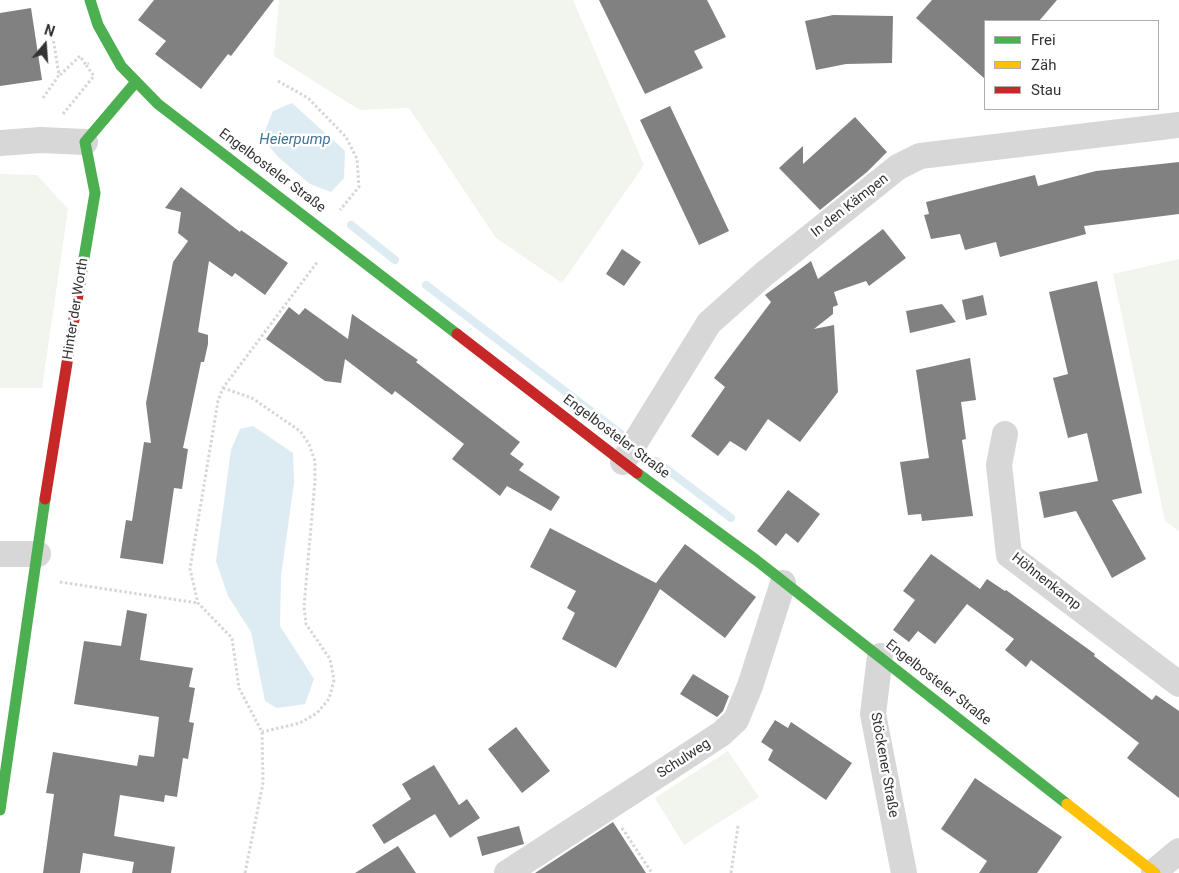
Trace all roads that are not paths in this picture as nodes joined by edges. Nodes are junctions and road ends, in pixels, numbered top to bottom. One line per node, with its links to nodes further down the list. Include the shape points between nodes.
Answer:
1 (90, 0): 2 (street, Engelbosteler Straße, via 110,48)
2 (135, 83): 4 (street); 7 (street, Engelbosteler Straße)
3 (1179, 125): 7 (street, In den Kämpen, via 920,156 898,168 764,274 709,323)
4 (85, 142): 5 (street, via 41,140); 9 (street, Hinter der Worth, via 95,193)
5 (0, 143)
6 (1005, 434): 12 (street, Höhnenkamp, via 999,465 1009,554)
7 (623, 462): 10 (street, Engelbosteler Straße)
8 (0, 554): 9 (street)
9 (36, 566): 13 (street, Hinter der Worth)
10 (783, 583): 11 (street, Engelbosteler Straße); 16 (street, Schulweg, via 736,720 721,734)
11 (880, 656): 15 (street, Engelbosteler Straße); 17 (street, Stöckener Straße, via 873,714)
12 (1179, 684)
13 (0, 810)
14 (1179, 851): 15 (street)
15 (1155, 872)
16 (507, 873)
17 (904, 873)

